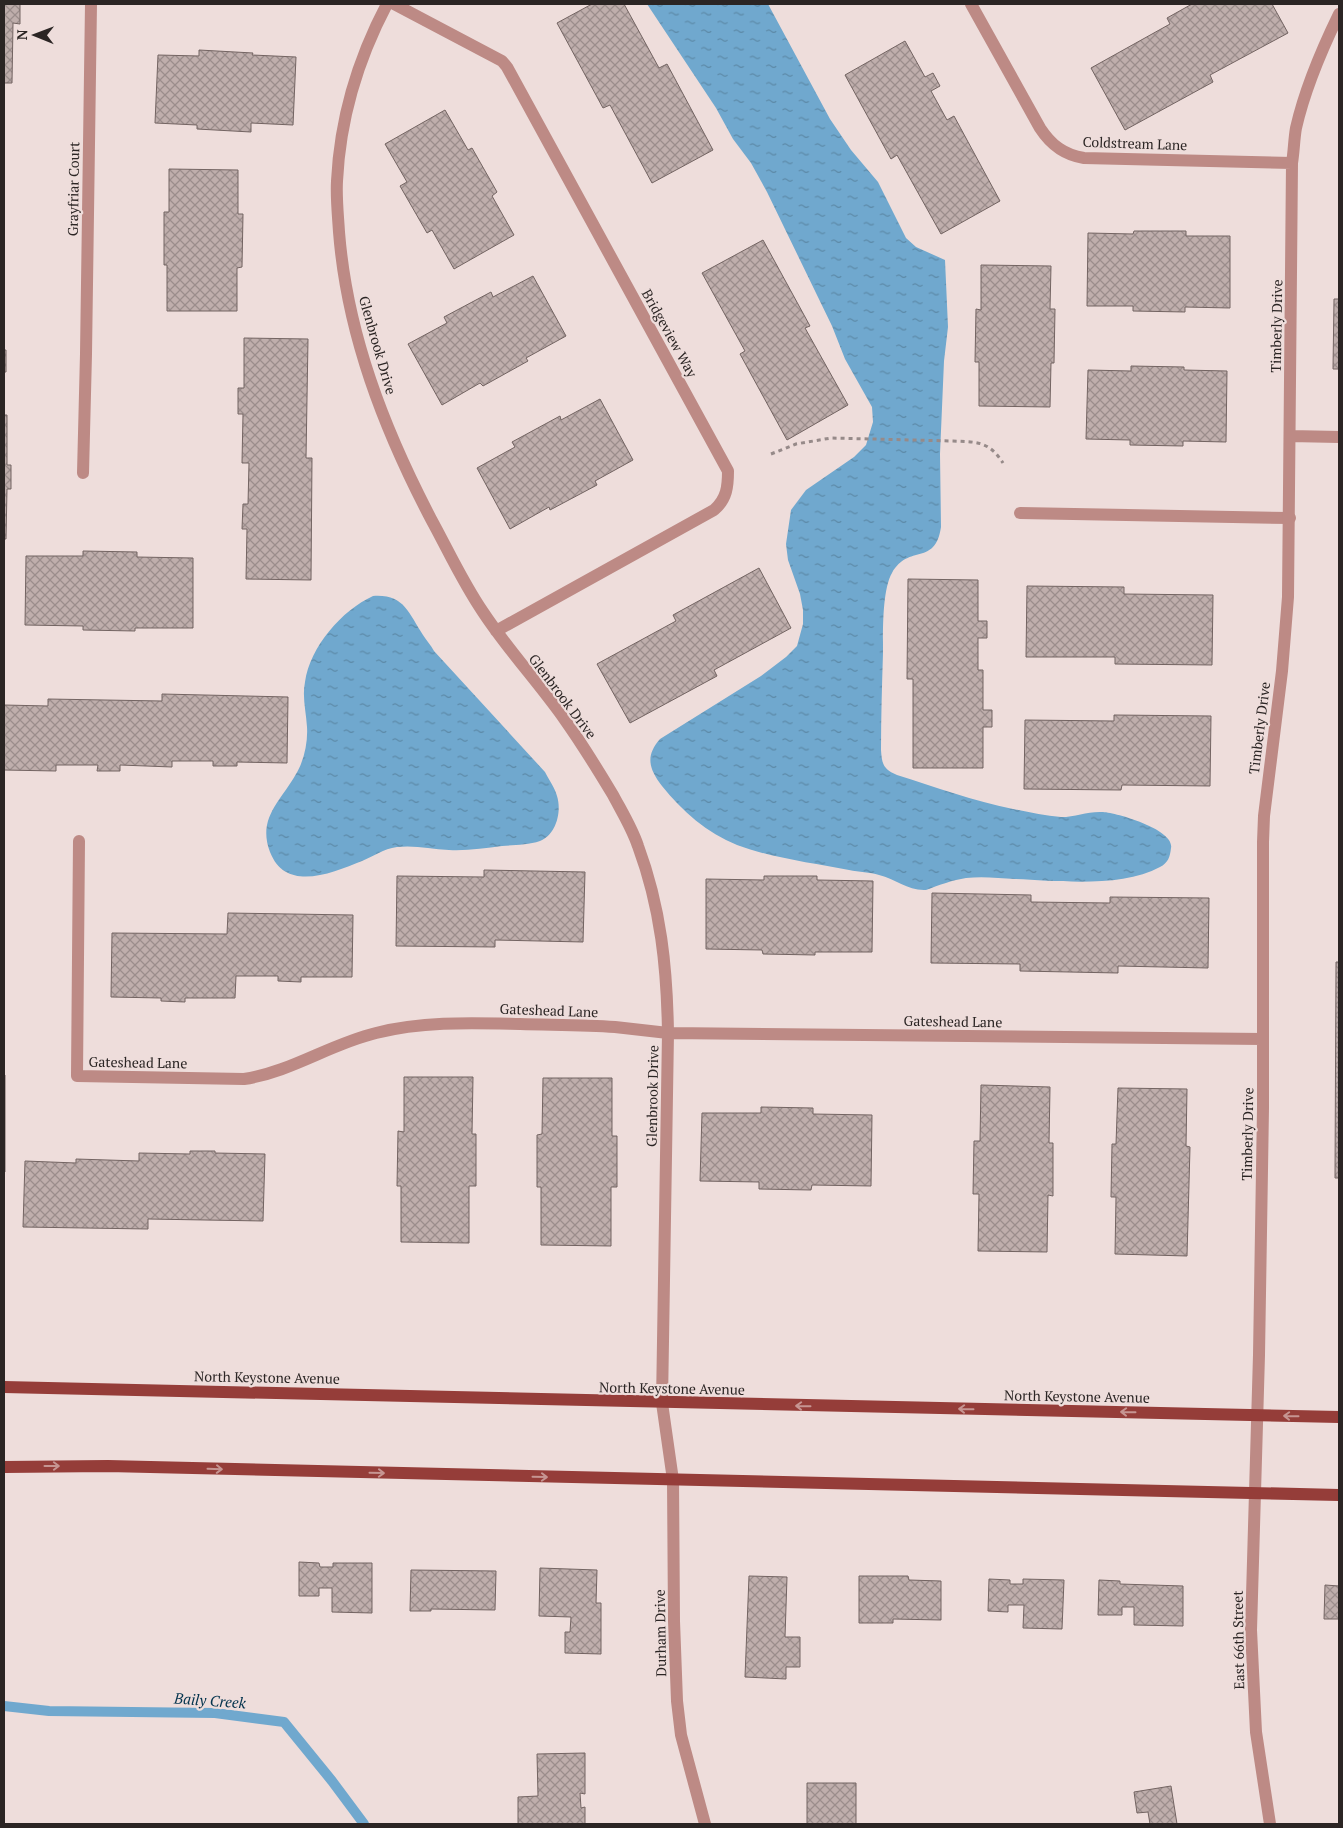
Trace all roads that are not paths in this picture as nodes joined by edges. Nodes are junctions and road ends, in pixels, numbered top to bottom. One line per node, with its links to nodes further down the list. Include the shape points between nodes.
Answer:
1 (91, 4): 9 (street, Grayfriar Court)
2 (387, 4): 12 (street, Glenbrook Drive, via 352,87 340,150 338,217 346,284 370,380 407,472 461,575)
3 (394, 4): 12 (street, Bridgeview Way, via 502,61 507,67 728,471 728,490 714,510)
4 (971, 4): 6 (street, Coldstream Lane, via 1040,128 1055,147 1070,155)
5 (1339, 14): 6 (street, Timberly Drive, via 1304,96)
6 (1292, 163): 7 (street, Timberly Drive)
7 (1290, 436): 8 (street); 11 (street, Timberly Drive)
8 (1339, 437)
9 (83, 473)
10 (1020, 513): 11 (street)
11 (1290, 518): 15 (street, Timberly Drive, via 1282,672 1264,816)
12 (496, 631): 14 (street, Glenbrook Drive, via 564,719 603,778 638,845 664,947)
13 (79, 842): 14 (street, Gateshead Lane, via 77,1076 244,1079 284,1069 328,1048 376,1033 441,1023 614,1027)
14 (668, 1034): 15 (street, Gateshead Lane); 17 (street, Glenbrook Drive)
15 (1263, 1039): 18 (street, Timberly Drive)
16 (4, 1387): 17 (main road, North Keystone Avenue)
17 (662, 1402): 18 (main road, North Keystone Avenue, one-way to 17); 20 (street, Glenbrook Drive)
18 (1258, 1415): 19 (main road, North Keystone Avenue, one-way to 18); 21 (street, Timberly Drive)
19 (1339, 1417)
20 (666, 1438): 23 (street, Durham Drive)
21 (1256, 1455): 24 (street, East 66th Street)
22 (4, 1467): 23 (main road, one-way to 23, via 108,1466)
23 (673, 1480): 24 (main road); 26 (street, Durham Drive, via 677,1701 681,1735)
24 (1255, 1493): 25 (main road); 27 (street, East 66th Street, via 1251,1630 1253,1688)
25 (1339, 1494)
26 (704, 1824)
27 (1270, 1824)

